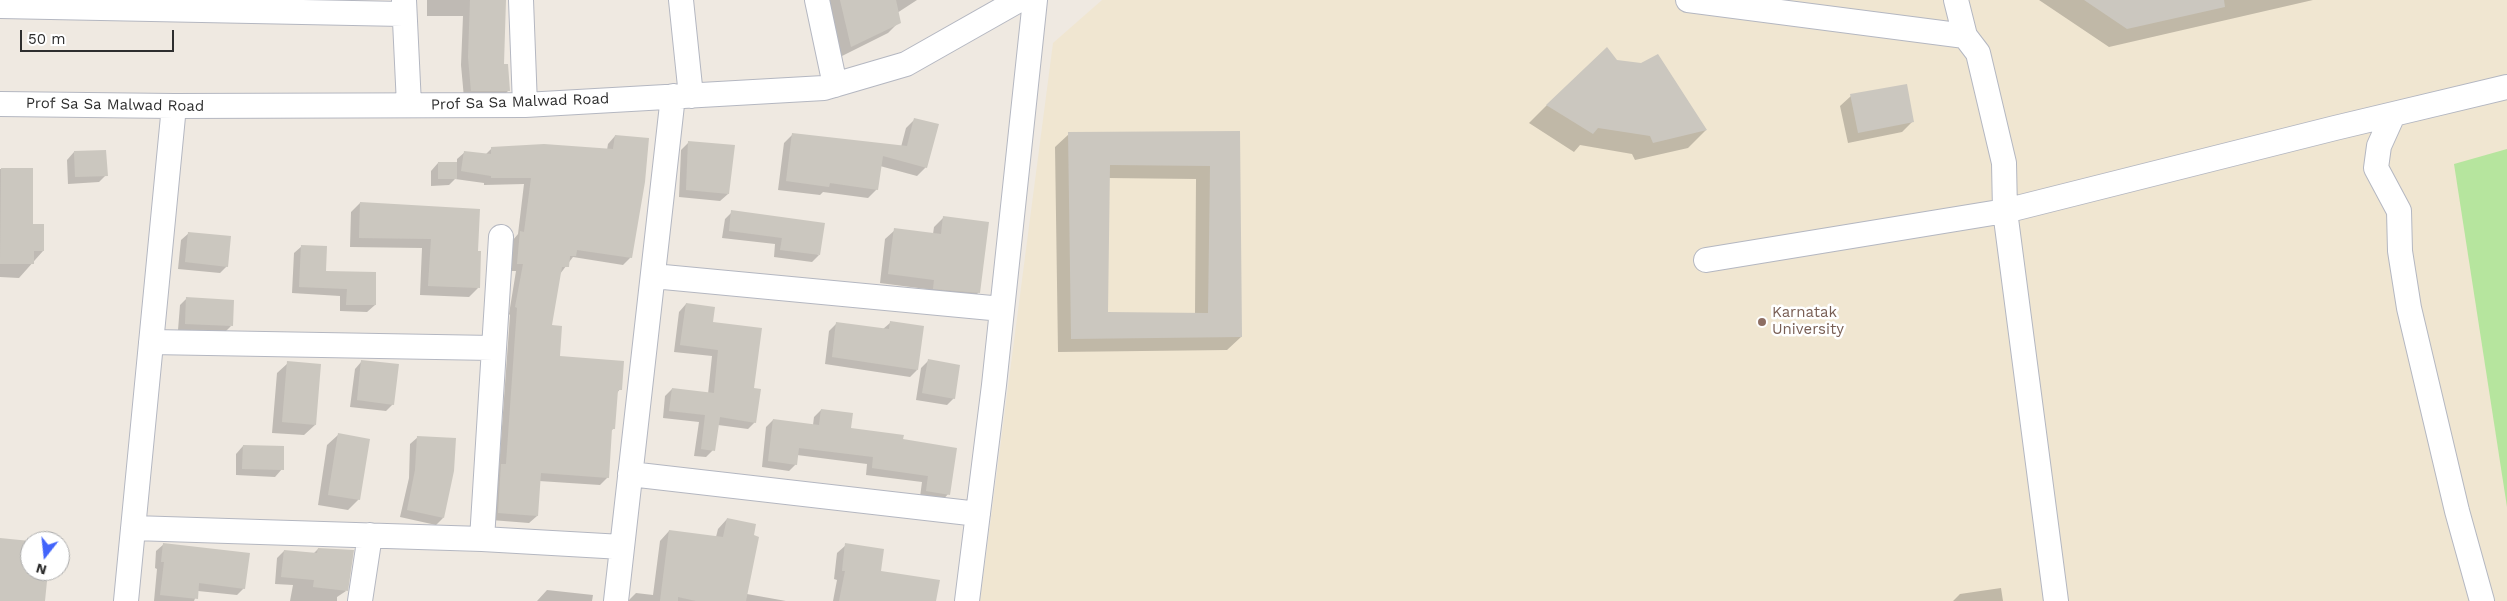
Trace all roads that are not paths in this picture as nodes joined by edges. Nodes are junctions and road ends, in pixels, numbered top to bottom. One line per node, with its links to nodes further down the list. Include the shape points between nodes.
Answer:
1 (521, 0): 16 (street)
2 (681, 0): 14 (street)
3 (817, 0): 12 (street)
4 (1019, 0): 10 (street, Prof Sa Sa Malwad Road)
5 (1035, 0): 24 (street)
6 (1688, 0): 11 (street)
7 (1956, 0): 11 (street)
8 (0, 6): 9 (street)
9 (403, 7): 17 (street)
10 (992, 7): 12 (street, Prof Sa Sa Malwad Road, via 906,64)
11 (1965, 36): 20 (street, via 1978,52 2004,163)
12 (835, 85): 14 (street, Prof Sa Sa Malwad Road)
13 (2507, 87): 19 (street)
14 (682, 96): 16 (street, Prof Sa Sa Malwad Road); 23 (street)
15 (0, 104): 18 (street, Prof Sa Sa Malwad Road)
16 (525, 104): 17 (street, Prof Sa Sa Malwad Road)
17 (409, 105): 18 (street, Prof Sa Sa Malwad Road)
18 (174, 106): 25 (street)
19 (2393, 115): 20 (street); 38 (street, via 2379,146 2376,168 2399,211 2400,251 2409,308 2457,511)
20 (2005, 211): 22 (street); 37 (street)
21 (502, 237): 26 (street)
22 (1706, 260)
23 (653, 276): 24 (street); 27 (street)
24 (1002, 309): 28 (street)
25 (151, 342): 26 (street); 29 (street)
26 (493, 348): 31 (street)
27 (630, 474): 28 (street); 32 (street)
28 (978, 514): 36 (street)
29 (133, 528): 30 (street); 33 (street)
30 (370, 535): 31 (street); 34 (street)
31 (482, 538): 32 (street)
32 (622, 547): 35 (street)
33 (126, 601)
34 (360, 601)
35 (616, 601)
36 (967, 601)
37 (2056, 601)
38 (2482, 601)

